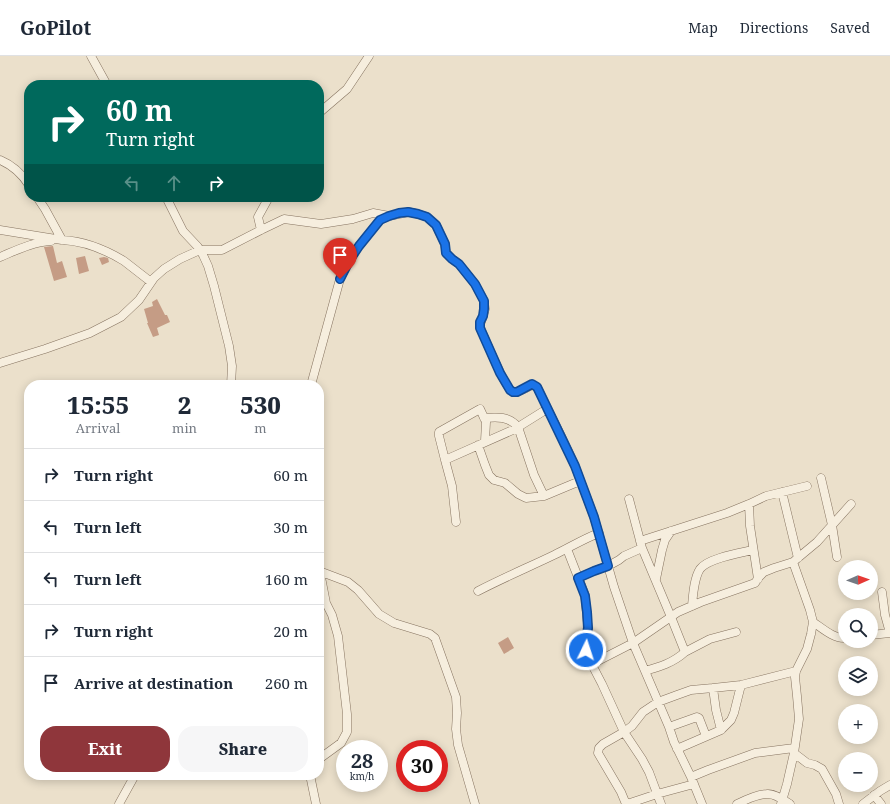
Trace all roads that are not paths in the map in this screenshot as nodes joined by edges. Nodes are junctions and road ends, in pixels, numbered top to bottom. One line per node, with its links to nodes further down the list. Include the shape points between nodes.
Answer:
1 (91, 56): 3 (street)
2 (369, 56): 4 (street, via 347,89)
3 (104, 80)
4 (324, 109)
5 (0, 160): 6 (street, via 10,165)
6 (24, 178)
7 (40, 202): 13 (street)
8 (168, 202): 14 (street, via 183,231)
9 (266, 202): 12 (street, via 258,216)
10 (389, 216): 12 (street, via 373,212 353,219 321,224 284,219); 19 (street, via 380,220 359,246 340,279); 20 (street, via 408,212 427,217 436,225 445,244 446,253 475,284 484,301 480,328 510,390 517,392 532,384 537,387)
11 (0, 230): 13 (street)
12 (261, 230): 14 (street, via 222,250)
13 (62, 240): 15 (street, via 28,245); 16 (street, via 72,240 99,249 123,261)
14 (200, 250): 16 (street, via 164,268); 18 (street, via 208,266 229,346)
15 (0, 256)
16 (151, 282): 17 (street, via 139,300 121,317 90,333)
17 (0, 363)
18 (232, 380)
19 (312, 380)
20 (547, 409): 22 (street); 26 (street)
21 (484, 418): 22 (street, via 504,418); 23 (street, via 486,422); 24 (street, via 480,409 439,432)
22 (518, 427): 23 (street); 29 (street)
23 (482, 443): 24 (street); 29 (street, via 484,465 494,480 505,483 526,498)
24 (445, 460): 33 (street, via 452,486)
25 (821, 478): 34 (street)
26 (580, 481): 29 (street); 36 (street)
27 (807, 486): 28 (street)
28 (782, 492): 31 (street); 41 (street)
29 (544, 496)
30 (629, 499): 37 (street)
31 (749, 504): 35 (street); 39 (street)
32 (851, 504): 34 (street)
33 (456, 522)
34 (832, 524): 40 (street); 41 (street, via 817,542)
35 (671, 531): 37 (street); 46 (street, via 664,540)
36 (599, 533): 38 (street); 42 (street)
37 (641, 544): 42 (street); 46 (street)
38 (567, 549): 44 (street); 47 (street)
39 (753, 550): 45 (street); 50 (street, via 706,563 700,569 695,582)
40 (837, 557)
41 (796, 560): 45 (street, via 764,572); 52 (street)
42 (608, 566): 44 (street); 57 (street)
43 (324, 573): 81 (street, via 348,582 379,614 394,623 430,634 435,638 456,696 458,745)
44 (578, 578): 59 (street, via 585,596 588,628 586,650)
45 (758, 578): 50 (street, via 755,583)
46 (656, 580): 51 (street)
47 (478, 591)
48 (882, 592): 54 (street)
49 (324, 593): 71 (street, via 336,631 348,714 347,732 341,743)
50 (692, 606): 51 (street)
51 (671, 617): 57 (street); 58 (street)
52 (813, 622): 56 (street); 61 (street, via 807,649)
53 (736, 632): 58 (street, via 710,639)
54 (890, 633): 55 (street)
55 (878, 635)
56 (838, 637)
57 (633, 643): 59 (street); 60 (street)
58 (685, 652): 60 (street, via 679,658)
59 (592, 664): 67 (street)
60 (645, 671): 64 (street)
61 (796, 671): 62 (street); 70 (street, via 799,719)
62 (741, 685): 63 (street); 66 (street, via 731,720)
63 (713, 688): 64 (street, via 691,690); 66 (street)
64 (658, 702): 65 (street); 67 (street, via 643,712)
65 (669, 727): 68 (street, via 697,717); 69 (street)
66 (721, 730): 68 (street)
67 (624, 732): 76 (street, via 649,772); 82 (street, via 603,744 598,753)
68 (706, 736): 69 (street)
69 (678, 750): 74 (street)
70 (794, 750): 74 (street, via 756,753 715,768); 78 (street); 87 (street, via 807,764 822,769)
71 (324, 755)
72 (132, 780): 79 (street)
73 (311, 780): 80 (street)
74 (692, 781): 76 (street); 84 (street)
75 (890, 785): 77 (street)
76 (657, 794): 82 (street); 83 (street)
77 (874, 795): 88 (street); 89 (street)
78 (781, 801): 85 (street, via 768,793); 86 (street)
79 (119, 804)
80 (316, 804)
81 (476, 804)
82 (627, 804)
83 (661, 804)
84 (702, 804)
85 (737, 804)
86 (790, 804)
87 (839, 804)
88 (862, 804)
89 (881, 804)

